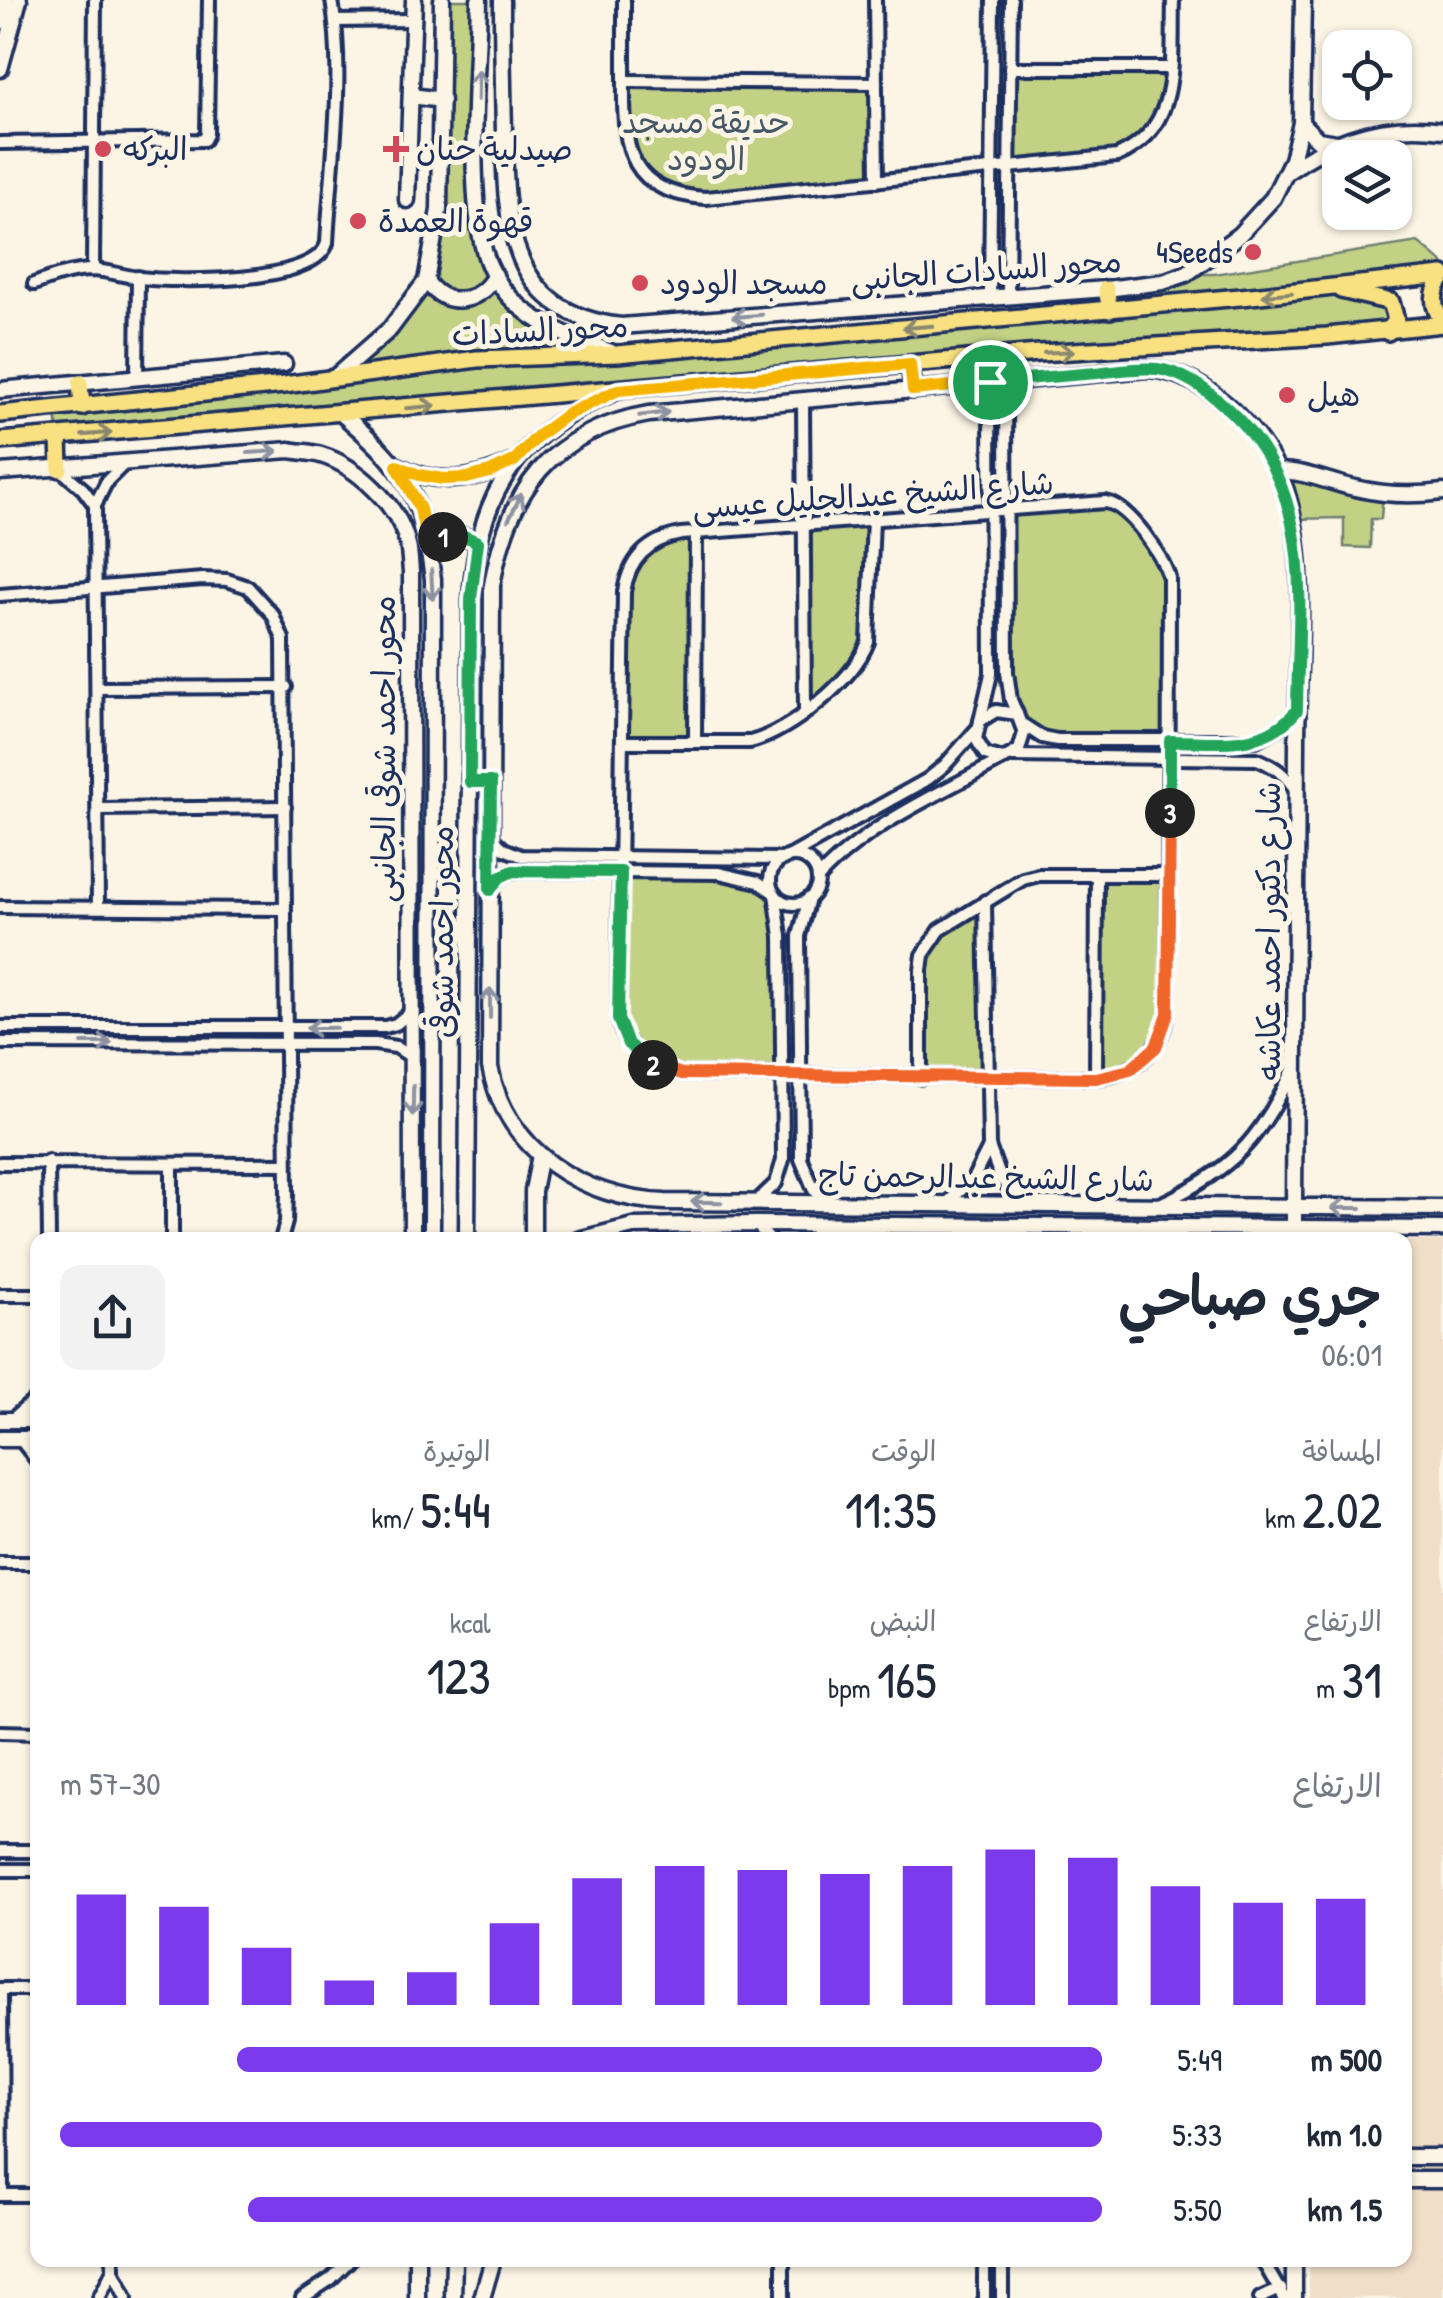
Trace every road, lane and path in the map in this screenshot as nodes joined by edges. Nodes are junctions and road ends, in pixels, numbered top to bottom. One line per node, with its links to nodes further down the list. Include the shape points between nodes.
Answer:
1 (6, 0): 18 (street)
2 (18, 0): 21 (street)
3 (94, 0): 30 (street)
4 (209, 0): 30 (street, via 204,140)
5 (332, 0): 17 (street)
6 (414, 0): 16 (street)
7 (442, 0): 25 (street)
8 (479, 0): 39 (street, one-way to 8, via 477,202)
9 (502, 0): 47 (street, محور السادات الجانبى, one-way to 9, via 620,326 566,311 536,286 516,250 507,212)
10 (624, 0): 22 (street)
11 (875, 0): 23 (street)
12 (993, 0): 34 (street)
13 (1011, 0): 19 (street)
14 (1172, 0): 20 (street)
15 (1303, 0): 26 (street)
16 (413, 20): 17 (street); 24 (street)
17 (336, 21): 41 (street, via 327,243 319,258 260,275)
18 (0, 22)
19 (1010, 68): 20 (street); 33 (street)
20 (1171, 68): 33 (street, via 1160,120 1134,148)
21 (0, 69)
22 (624, 81): 23 (street); 36 (street, via 628,150 645,175 670,191 706,198)
23 (876, 83): 36 (street)
24 (411, 96): 25 (street); 37 (street)
25 (442, 100): 42 (street, via 439,210)
26 (1301, 123): 29 (street); 35 (street)
27 (1443, 130): 28 (street, via 1392,129)
28 (1348, 140)
29 (1322, 141)
30 (92, 142): 31 (street); 38 (street)
31 (0, 143)
32 (1322, 151): 35 (street)
33 (1009, 169): 34 (street); 46 (street)
34 (991, 171): 36 (street); 47 (street)
35 (1286, 173): 45 (street, محور السادات الجانبى, via 1255,221 1186,274)
36 (877, 182)
37 (407, 200)
38 (93, 270): 41 (street); 43 (street)
39 (495, 276): 42 (street, via 484,291 464,300 442,297); 51 (street, via 538,320)
40 (1443, 276): 44 (main road, محور السادات); 49 (main road, via 1434,296)
41 (138, 278): 54 (street)
42 (426, 282): 55 (street, via 390,329)
43 (34, 284)
44 (1337, 288): 48 (main road, محور السادات, one-way to 48); 50 (main road, via 1391,302 1396,315)
45 (1106, 290): 46 (street, محور السادات الجانبى); 48 (main road)
46 (1008, 295): 47 (street, محور السادات الجانبى)
47 (990, 296)
48 (1110, 310): 51 (main road, محور السادات, one-way to 51)
49 (1443, 322): 50 (main road, محور السادات)
50 (1388, 332): 53 (main road, محور السادات, one-way to 50)
51 (616, 354): 55 (main road, محور السادات, via 477,358)
52 (284, 364): 54 (street)
53 (910, 364): 60 (main road, محور السادات); 61 (main road)
54 (137, 378): 58 (street)
55 (334, 378): 63 (main road, محور السادات)
56 (1006, 381): 57 (street); 72 (street, شارع دكتور احمد عكاشه, via 1173,372 1242,422); 76 (street)
57 (990, 382): 61 (street); 77 (street)
58 (80, 383): 59 (street); 63 (main road)
59 (0, 390)
60 (618, 390): 65 (main road, محور السادات, one-way to 60); 68 (street, محور احمد شوقى, via 566,415)
61 (913, 390): 62 (street)
62 (804, 400): 79 (street); 97 (street, one-way to 62, via 491,601 497,552 518,497 563,446 618,419)
63 (82, 407): 64 (main road, محور السادات)
64 (0, 414)
65 (342, 414): 66 (main road, محور السادات, one-way to 65); 70 (street, محور احمد شوقى)
66 (59, 437): 67 (main road, محور السادات); 71 (main road)
67 (0, 441)
68 (514, 461): 70 (street, via 455,480); 81 (street, محور احمد شوقى, via 495,491)
69 (126, 462): 71 (street); 75 (street); 115 (street, محور احمد شوقى الجانبى, one-way to 115, via 290,450 321,454 376,490 407,539)
70 (397, 466): 82 (street, محور احمد شوقى, via 420,509)
71 (60, 469): 73 (street); 75 (street)
72 (1277, 471): 74 (street, via 1372,492); 87 (street, شارع دكتور احمد عكاشه, via 1298,571)
73 (0, 472)
74 (1443, 492)
75 (95, 505): 83 (street)
76 (1007, 509): 77 (street, شارع الشيخ عبدالجليل عيسى); 89 (street, via 1008,672); 91 (street, شارع الشيخ عبدالجليل عيسى, via 1113,502 1162,560 1170,578)
77 (992, 510): 78 (street, شارع الشيخ عبدالجليل عيسى); 90 (street, via 990,674)
78 (873, 519): 79 (street, شارع الشيخ عبدالجليل عيسى); 88 (street, via 868,642 855,668)
79 (804, 524): 80 (street, شارع الشيخ عبدالجليل عيسى); 88 (street)
80 (696, 533): 92 (street, شارع الشيخ عبدالجليل عيسى, via 653,543 626,577); 93 (street)
81 (478, 542): 82 (street, via 448,536); 96 (street, محور احمد شوقى, via 471,599)
82 (428, 546): 151 (street, محور احمد شوقى, one-way to 151)
83 (96, 587): 84 (street); 85 (street); 86 (street, via 203,579 248,587 281,629)
84 (0, 595)
85 (97, 688): 86 (street); 100 (street)
86 (286, 688): 99 (street)
87 (1297, 710): 91 (street, via 1256,740); 98 (street, شارع دكتور احمد عكاشه)
88 (804, 712): 93 (street, via 766,738)
89 (1019, 719): 90 (street, via 996,711); 91 (street, via 1058,740); 95 (street, via 1023,742)
90 (978, 726): 95 (street, via 979,748); 103 (street, via 928,779)
91 (1170, 741): 94 (street, شارع الشيخ عبدالجليل عيسى)
92 (622, 742): 93 (street); 102 (street, شارع الشيخ عبدالجليل عيسى)
93 (695, 742)
94 (1170, 757): 95 (street); 98 (street, via 1257,759 1274,766); 106 (street, شارع الشيخ عبدالجليل عيسى)
95 (1007, 758): 107 (street, via 872,830)
96 (470, 782): 97 (street); 118 (street, محور احمد شوقى)
97 (491, 782): 101 (street)
98 (1297, 792): 123 (street, شارع دكتور احمد عكاشه)
99 (285, 808): 100 (street); 114 (street)
100 (98, 809): 112 (street)
101 (490, 836): 102 (street, via 521,856); 108 (street)
102 (621, 856): 103 (street); 104 (street, شارع الشيخ عبدالجليل عيسى)
103 (787, 857): 107 (street, via 809,861); 109 (street, via 771,873)
104 (621, 872): 108 (street, via 513,871); 109 (street, via 719,873); 124 (street, شارع الشيخ عبدالجليل عيسى, via 618,1019 628,1044 650,1063 682,1074)
105 (1096, 875): 106 (street); 111 (street, via 1039,875); 128 (street)
106 (1169, 875): 128 (street, شارع الشيخ عبدالجليل عيسى, via 1164,1031 1144,1060)
107 (818, 878): 110 (street)
108 (490, 890): 119 (street, one-way to 108)
109 (774, 893): 110 (street, via 791,904); 124 (street)
110 (810, 898): 125 (street, via 799,936)
111 (985, 901): 126 (street, via 940,930 923,955); 127 (street)
112 (98, 906): 113 (street); 114 (street)
113 (0, 908)
114 (284, 909): 117 (street)
115 (413, 1010): 117 (street, one-way to 117, via 385,1027); 122 (street, محور احمد شوقى الجانبى)
116 (0, 1027): 117 (street)
117 (284, 1028): 121 (street)
118 (468, 1039): 119 (street); 152 (street, محور احمد شوقى)
119 (490, 1039): 130 (street, via 501,1106)
120 (0, 1043): 121 (street, one-way to 121)
121 (284, 1044): 122 (street, via 386,1044); 134 (street)
122 (413, 1058): 150 (street, محور احمد شوقى الجانبى, one-way to 150)
123 (1295, 1065): 139 (street, via 1273,1113 1244,1152); 140 (street, شارع دكتور احمد عكاشه)
124 (784, 1076): 125 (street, شارع الشيخ عبدالجليل عيسى); 135 (street, via 781,1172)
125 (801, 1076): 126 (street, شارع الشيخ عبدالجليل عيسى); 136 (street, via 801,1160 814,1190)
126 (921, 1078): 127 (street, شارع الشيخ عبدالجليل عيسى)
127 (987, 1078): 128 (street, شارع الشيخ عبدالجليل عيسى); 129 (street)
128 (1096, 1078)
129 (989, 1146): 137 (street, via 973,1180); 138 (street, via 1001,1180)
130 (540, 1154): 135 (street, شارع الشيخ عبدالرحمن تاج, one-way to 130, via 620,1197 577,1181); 153 (street)
131 (48, 1161): 132 (street); 133 (street); 147 (street)
132 (0, 1163)
133 (172, 1164): 134 (street); 148 (street)
134 (286, 1164): 149 (street)
135 (756, 1202): 136 (street, شارع الشيخ عبدالرحمن تاج); 142 (street)
136 (830, 1203): 137 (street, شارع الشيخ عبدالرحمن تاج)
137 (945, 1204): 138 (street, شارع الشيخ عبدالرحمن تاج)
138 (1025, 1205): 139 (street, شارع الشيخ عبدالرحمن تاج)
139 (1156, 1206): 140 (street, شارع الشيخ عبدالرحمن تاج)
140 (1294, 1207): 141 (street, شارع الشيخ عبدالرحمن تاج, one-way to 140); 161 (street, شارع دكتور احمد عكاشه)
141 (1443, 1208)
142 (756, 1224): 143 (street, شارع الشيخ عبدالرحمن تاج); 154 (street, شارع الشيخ عبدالرحمن تاج); 155 (street)
143 (822, 1224): 144 (street, شارع الشيخ عبدالرحمن تاج); 156 (street)
144 (960, 1226): 157 (street); 158 (street, شارع الشيخ عبدالرحمن تاج)
145 (1160, 1227): 158 (street, شارع الشيخ عبدالرحمن تاج); 159 (street); 160 (street, شارع الشيخ عبدالرحمن تاج)
146 (1443, 1229): 162 (street, شارع الشيخ عبدالرحمن تاج)
147 (50, 1232)
148 (172, 1232)
149 (283, 1232)
150 (412, 1232)
151 (432, 1232)
152 (467, 1232)
153 (534, 1232)
154 (609, 1232)
155 (763, 1232)
156 (816, 1232)
157 (964, 1232)
158 (1014, 1232)
159 (1170, 1232)
160 (1256, 1232)
161 (1294, 1232)
162 (1354, 1232)
163 (0, 1295): 164 (street)
164 (30, 1295)
165 (30, 1403): 166 (street)
166 (6, 1420)
167 (0, 1439): 168 (street)
168 (20, 1439): 169 (street); 170 (street)
169 (30, 1439)
170 (30, 1452)
171 (0, 1563): 172 (street)
172 (30, 1564)
173 (0, 1732): 174 (street)
174 (30, 1734)
175 (0, 1851): 176 (street)
176 (30, 1851)
177 (0, 1870): 178 (street)
178 (30, 1870)
179 (0, 1989): 180 (street); 185 (street)
180 (30, 1989)
181 (1412, 2157): 182 (street)
182 (1443, 2157)
183 (1412, 2180): 184 (street)
184 (1443, 2180)
185 (1, 2195): 186 (street)
186 (30, 2195)
187 (112, 2267): 199 (street)
188 (114, 2267): 200 (street)
189 (343, 2267): 201 (street)
190 (417, 2267): 202 (street)
191 (454, 2267): 203 (street)
192 (491, 2267): 204 (street)
193 (783, 2267): 205 (street)
194 (984, 2267): 206 (street)
195 (1002, 2267): 207 (street)
196 (1267, 2267): 198 (street)
197 (1292, 2267): 198 (street)
198 (1286, 2295): 208 (street)
199 (99, 2298)
200 (126, 2298)
201 (302, 2298)
202 (416, 2298)
203 (453, 2298)
204 (482, 2298)
205 (783, 2298)
206 (984, 2298)
207 (1002, 2298)
208 (1260, 2298)

